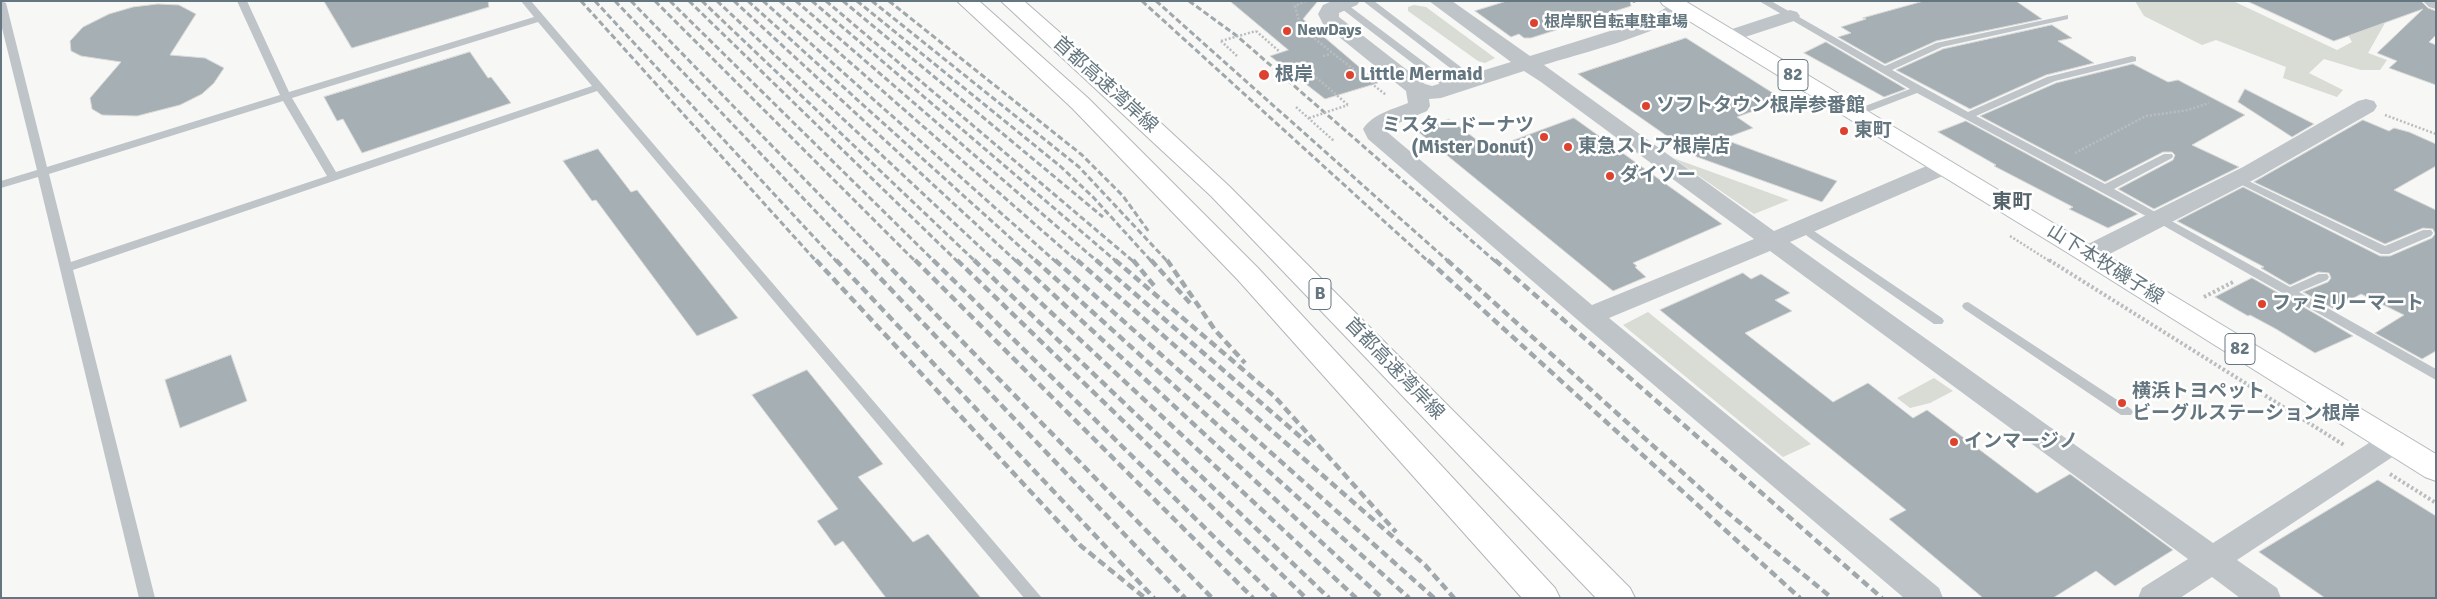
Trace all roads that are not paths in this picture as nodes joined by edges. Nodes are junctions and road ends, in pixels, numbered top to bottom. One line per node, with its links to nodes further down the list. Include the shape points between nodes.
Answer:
1 (242, 1): 24 (lane)
2 (526, 1): 13 (lane)
3 (967, 1): 53 (main road, 首都高速湾岸線 / B, via 1080,103 1248,274)
4 (1011, 1): 54 (main road, 首都高速湾岸線 / B, via 1220,191)
5 (1368, 1): 19 (lane, via 1467,76)
6 (1439, 1): 15 (street)
7 (1764, 1): 11 (lane)
8 (1344, 2): 20 (lane, via 1445,83); 22 (street, via 1330,9 1330,20)
9 (1, 3): 30 (lane)
10 (1675, 4): 14 (main road, 山下本牧磯子線 / 82); 15 (street, via 1520,50); 17 (street, via 1662,20 1652,24)
11 (1790, 16): 14 (street); 18 (lane)
12 (2065, 17): 18 (lane, via 1939,45)
13 (540, 18): 21 (lane); 24 (lane)
14 (1730, 36): 26 (main road, 山下本牧磯子線 / 82)
15 (1504, 48): 17 (street)
16 (2132, 59): 27 (lane, via 2051,79)
17 (1526, 63): 19 (street); 38 (street)
18 (1884, 70): 23 (lane)
19 (1477, 78): 20 (street)
20 (1455, 86): 22 (street, via 1433,93)
21 (598, 87): 31 (lane); 52 (lane)
22 (1417, 89): 44 (street, via 1419,106 1379,123 1374,129 1376,134)
23 (1918, 89): 26 (lane); 27 (lane)
24 (286, 97): 30 (lane); 31 (lane)
25 (2366, 106): 32 (street)
26 (1856, 113): 29 (main road, 山下本牧磯子線 / 82)
27 (1967, 116): 34 (lane)
28 (2168, 156): 34 (lane)
29 (1944, 167): 38 (street); 39 (main road, 山下本牧磯子線 / 82)
30 (42, 172): 33 (lane); 40 (lane)
31 (334, 177): 40 (lane)
32 (2238, 179): 35 (street); 37 (lane, via 2385,250)
33 (1, 185)
34 (2106, 189): 35 (lane)
35 (2161, 219): 39 (street); 42 (lane)
36 (1811, 233): 45 (lane)
37 (2427, 233)
38 (1772, 241): 44 (street); 50 (street)
39 (2088, 254): 48 (main road, 山下本牧磯子線 / 82)
40 (66, 268): 51 (lane)
41 (2323, 277): 42 (lane)
42 (2290, 292): 46 (lane)
43 (1968, 306): 47 (lane)
44 (1589, 316): 55 (street)
45 (1938, 321)
46 (2434, 372)
47 (2126, 412)
48 (2393, 442): 49 (main road, 山下本牧磯子線 / 82); 50 (street)
49 (2436, 469)
50 (2212, 560): 56 (street); 57 (street)
51 (147, 598)
52 (1034, 598)
53 (1543, 598)
54 (1618, 598)
55 (1926, 598)
56 (2154, 598)
57 (2265, 598)

